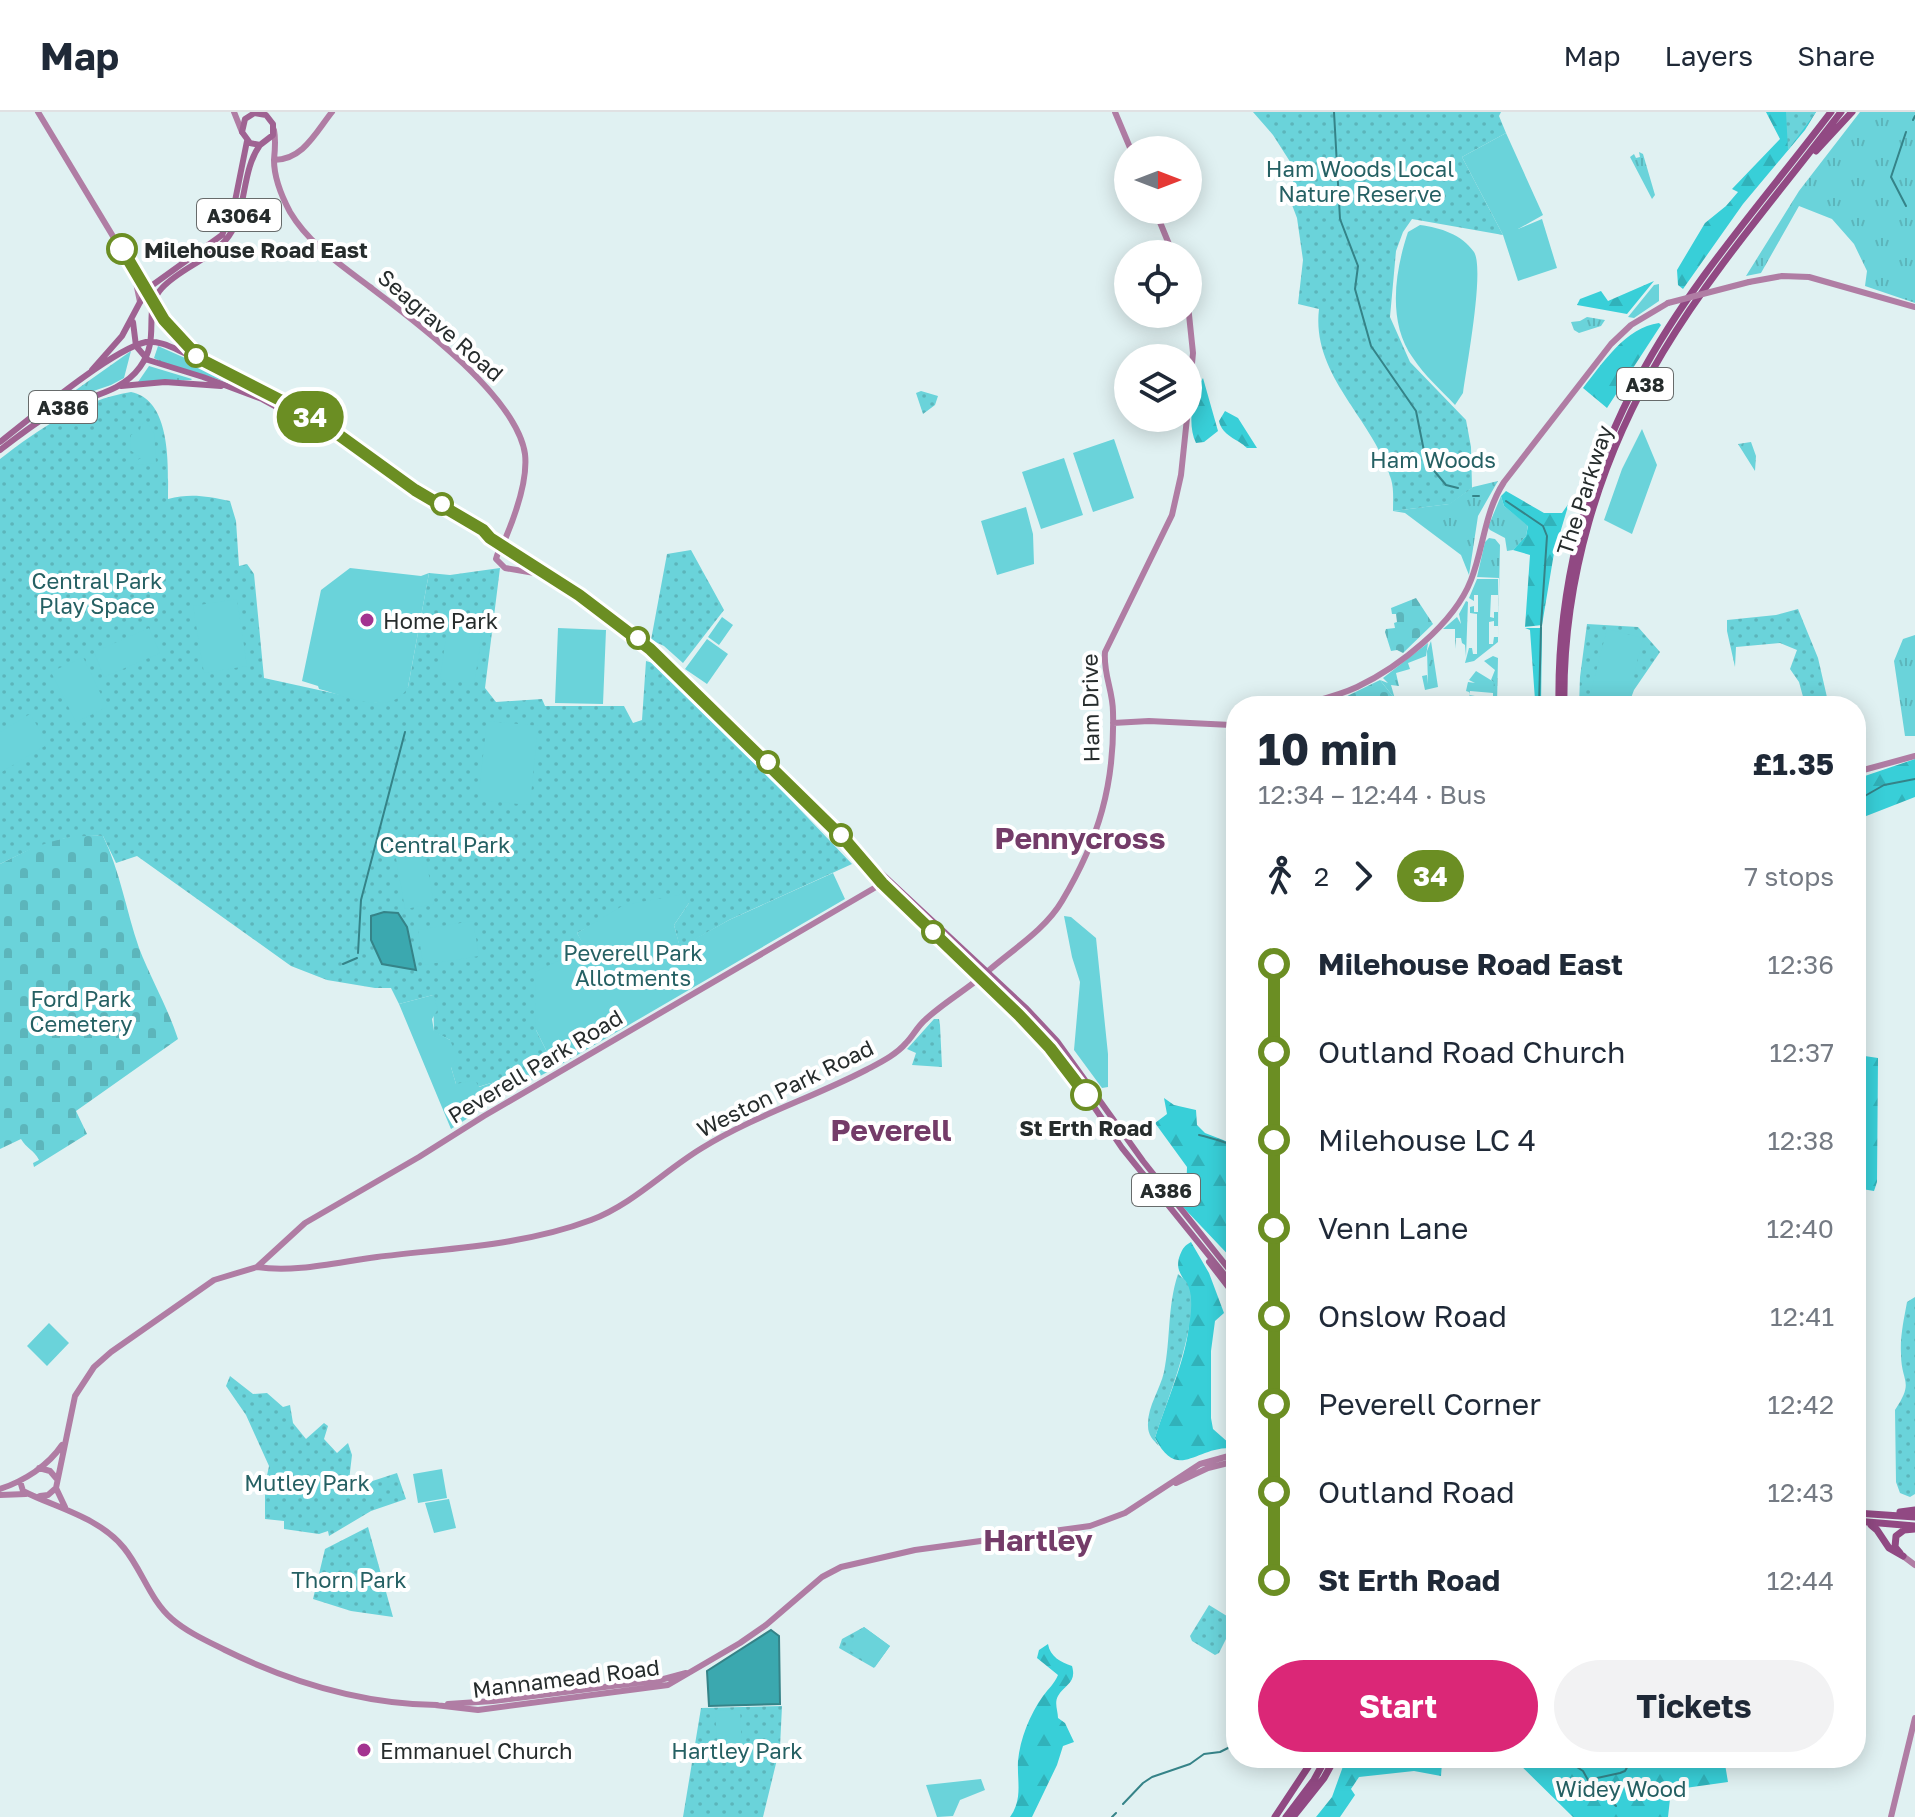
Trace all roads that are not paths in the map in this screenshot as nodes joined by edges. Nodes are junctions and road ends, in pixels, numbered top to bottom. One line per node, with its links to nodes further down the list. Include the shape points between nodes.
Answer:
1 (38, 112): 18 (street)
2 (234, 112): 12 (street)
3 (241, 112): 9 (street)
4 (332, 112): 16 (street, via 300,153)
5 (1115, 112): 13 (street)
6 (1828, 112): 38 (highway, The Parkway / A38, via 1703,277 1639,377 1618,421 1573,559 1562,625)
7 (1841, 112): 17 (highway, The Parkway / A38)
8 (1852, 112): 17 (highway, A38)
9 (253, 113): 10 (main road); 12 (main road, via 242,124)
10 (272, 116): 11 (main road)
11 (274, 130): 15 (main road); 16 (street)
12 (242, 132): 14 (main road)
13 (1125, 136)
14 (247, 141): 15 (main road); 19 (main road, A3064, via 234,206 222,235)
15 (263, 144): 16 (street); 20 (main road, A3064, via 252,159 233,231 217,249 169,281)
16 (274, 160): 35 (street, Seagrave Road, via 291,214 316,245 417,325 507,411 523,444 525,472)
17 (1788, 181): 39 (highway, The Parkway / A38, via 1683,321 1622,429 1576,573)
18 (132, 266): 19 (street); 21 (street)
19 (147, 289): 20 (street); 21 (main road, A3064)
20 (152, 301): 24 (main road); 27 (main road, A386, via 170,330)
21 (140, 302): 23 (main road, A3064)
22 (1915, 307): 37 (street, bridge, via 1809,277 1782,276 1668,303 1631,325 1504,482 1486,521 1468,588 1448,618 1378,675)
23 (133, 319): 25 (main road); 28 (main road, A386)
24 (152, 342): 25 (main road, A386); 26 (main road); 27 (main road, A386)
25 (136, 346): 26 (main road); 28 (main road, A386)
26 (145, 358): 29 (main road); 30 (main road, A386)
27 (200, 359): 34 (main road, A386, via 296,409)
28 (84, 378): 32 (main road, A386)
29 (121, 386): 30 (main road, A386, via 165,382); 33 (main road, A386, via 55,412)
30 (230, 387): 34 (main road, A386)
31 (1186, 432): 40 (street, Ham Drive, via 1172,515 1105,652)
32 (0, 442)
33 (0, 450)
34 (361, 452): 35 (main road, A386)
35 (502, 544): 36 (main road, A386); 36 (street, via 496,555 500,565)
36 (549, 576): 44 (main road, A386, via 650,649)
37 (1332, 696)
38 (1562, 696)
39 (1563, 696)
40 (1113, 723): 41 (street); 45 (street, Ham Drive, via 1104,809 1084,858 1054,913)
41 (1226, 725)
42 (1915, 756): 43 (street)
43 (1866, 769)
44 (885, 881): 45 (main road, A386); 46 (main road, A386); 51 (street, Peverell Park Road, via 323,1211)
45 (987, 972): 46 (street, Weston Park Road); 47 (main road, A386, via 1057,1041)
46 (981, 978): 48 (main road, A386, via 1073,1076); 51 (street, Weston Park Road, via 924,1020 894,1053 704,1146 634,1198 594,1219 505,1243 316,1266)
47 (1203, 1237): 49 (main road); 50 (main road, A386)
48 (1199, 1245): 52 (main road, A386); 53 (main road)
49 (1226, 1260)
50 (1226, 1266)
51 (254, 1268): 54 (street, via 214,1280 94,1367 75,1396)
52 (1226, 1277)
53 (1226, 1285)
54 (64, 1442): 57 (street); 58 (street)
55 (1226, 1457): 62 (street, Mannamead Road, via 1200,1464)
56 (1226, 1464): 62 (street, Mannamead Road)
57 (39, 1468): 58 (street); 59 (street)
58 (56, 1478): 60 (street)
59 (20, 1481): 61 (street); 63 (street)
60 (56, 1488): 65 (street); 66 (street)
61 (0, 1489)
62 (1161, 1489): 66 (street, Mannamead Road, via 1125,1513 1090,1526 915,1550 841,1567 766,1625 668,1685 478,1710 352,1697 249,1662 172,1620 123,1547)
63 (30, 1494): 64 (street); 65 (street)
64 (0, 1495)
65 (40, 1496): 66 (street, Mannamead Road)
66 (65, 1507)
67 (1915, 1510): 69 (highway)
68 (1866, 1514): 69 (highway)
69 (1887, 1515): 70 (highway)
70 (1915, 1517)
71 (1866, 1523): 73 (highway)
72 (1866, 1524): 74 (highway)
73 (1915, 1527): 74 (highway, via 1896,1536 1895,1547)
74 (1902, 1556): 75 (street)
75 (1915, 1565)
76 (1915, 1718): 83 (street)
77 (1306, 1768): 80 (highway)
78 (1321, 1768): 81 (highway)
79 (1330, 1768): 82 (highway)
80 (1275, 1817)
81 (1286, 1817)
82 (1293, 1817)
83 (1891, 1817)

